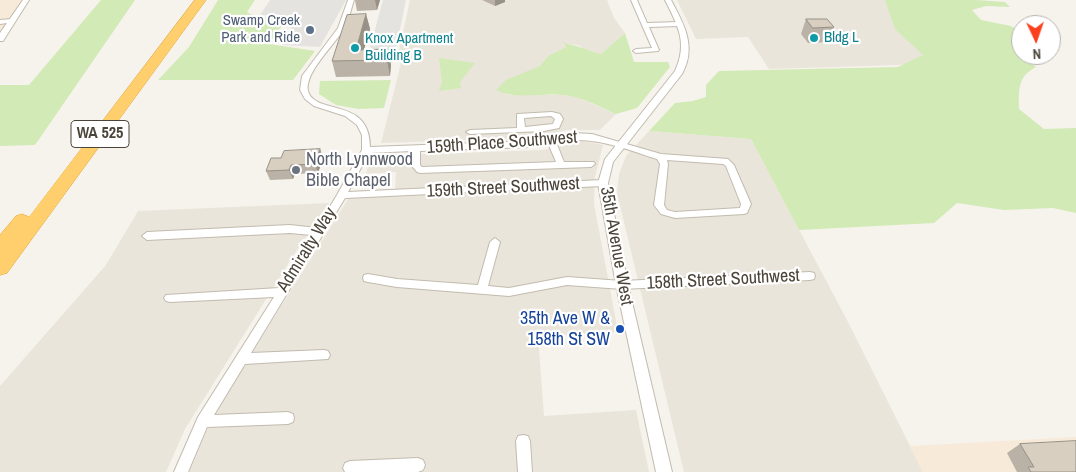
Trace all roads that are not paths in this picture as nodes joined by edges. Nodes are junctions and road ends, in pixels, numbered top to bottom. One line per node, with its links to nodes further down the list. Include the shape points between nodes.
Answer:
1 (26, 0): 7 (street)
2 (192, 0): 27 (highway, WA 525)
3 (201, 0): 28 (highway, WA 525)
4 (352, 0): 18 (street, via 341,28 306,76 304,90 317,104 348,114 361,124 366,135)
5 (634, 0): 10 (street)
6 (668, 0): 9 (street)
7 (12, 21): 8 (street); 11 (street)
8 (0, 22)
9 (679, 24): 10 (street); 16 (street, 35th Avenue West, via 687,43 686,60)
10 (645, 25): 12 (street, via 656,50)
11 (0, 39)
12 (636, 51)
13 (521, 129): 14 (street)
14 (470, 132)
15 (551, 140): 16 (street, 159th Place Southwest, via 592,137); 17 (street, 159th Place Southwest, via 530,144); 21 (street)
16 (619, 146): 19 (street, 159th Place Southwest); 22 (street, 35th Avenue West, via 608,161)
17 (416, 148): 18 (street, 159th Place Southwest); 21 (street, via 416,166 420,170)
18 (366, 150): 23 (street, Admiralty Way)
19 (661, 157): 19 (street, 159th Place Southwest, via 725,161 730,165 746,204 744,211 676,215 664,212 659,205 664,164)
20 (591, 164): 21 (street)
21 (561, 165)
22 (603, 183): 23 (street, 159th Street Southwest); 31 (street, 35th Avenue West)
23 (342, 195): 24 (street, Admiralty Way)
24 (319, 232): 25 (street, via 290,229); 33 (street, Admiralty Way)
25 (146, 236)
26 (495, 242): 32 (street)
27 (0, 248)
28 (0, 268)
29 (810, 276): 31 (street, 158th Street Southwest)
30 (368, 278): 32 (street, 158th Street Southwest)
31 (622, 285): 32 (street, 158th Street Southwest, via 568,280 509,292); 45 (street, 35th Avenue West)
32 (482, 289)
33 (281, 292): 34 (street); 36 (street, Admiralty Way)
34 (170, 298)
35 (324, 355): 36 (street)
36 (240, 359): 38 (street, Admiralty Way)
37 (288, 418): 38 (street)
38 (203, 421): 43 (street, Admiralty Way)
39 (523, 441): 44 (street)
40 (418, 465): 42 (street)
41 (350, 468): 42 (street)
42 (382, 469)
43 (181, 472)
44 (525, 472)
45 (664, 472)

